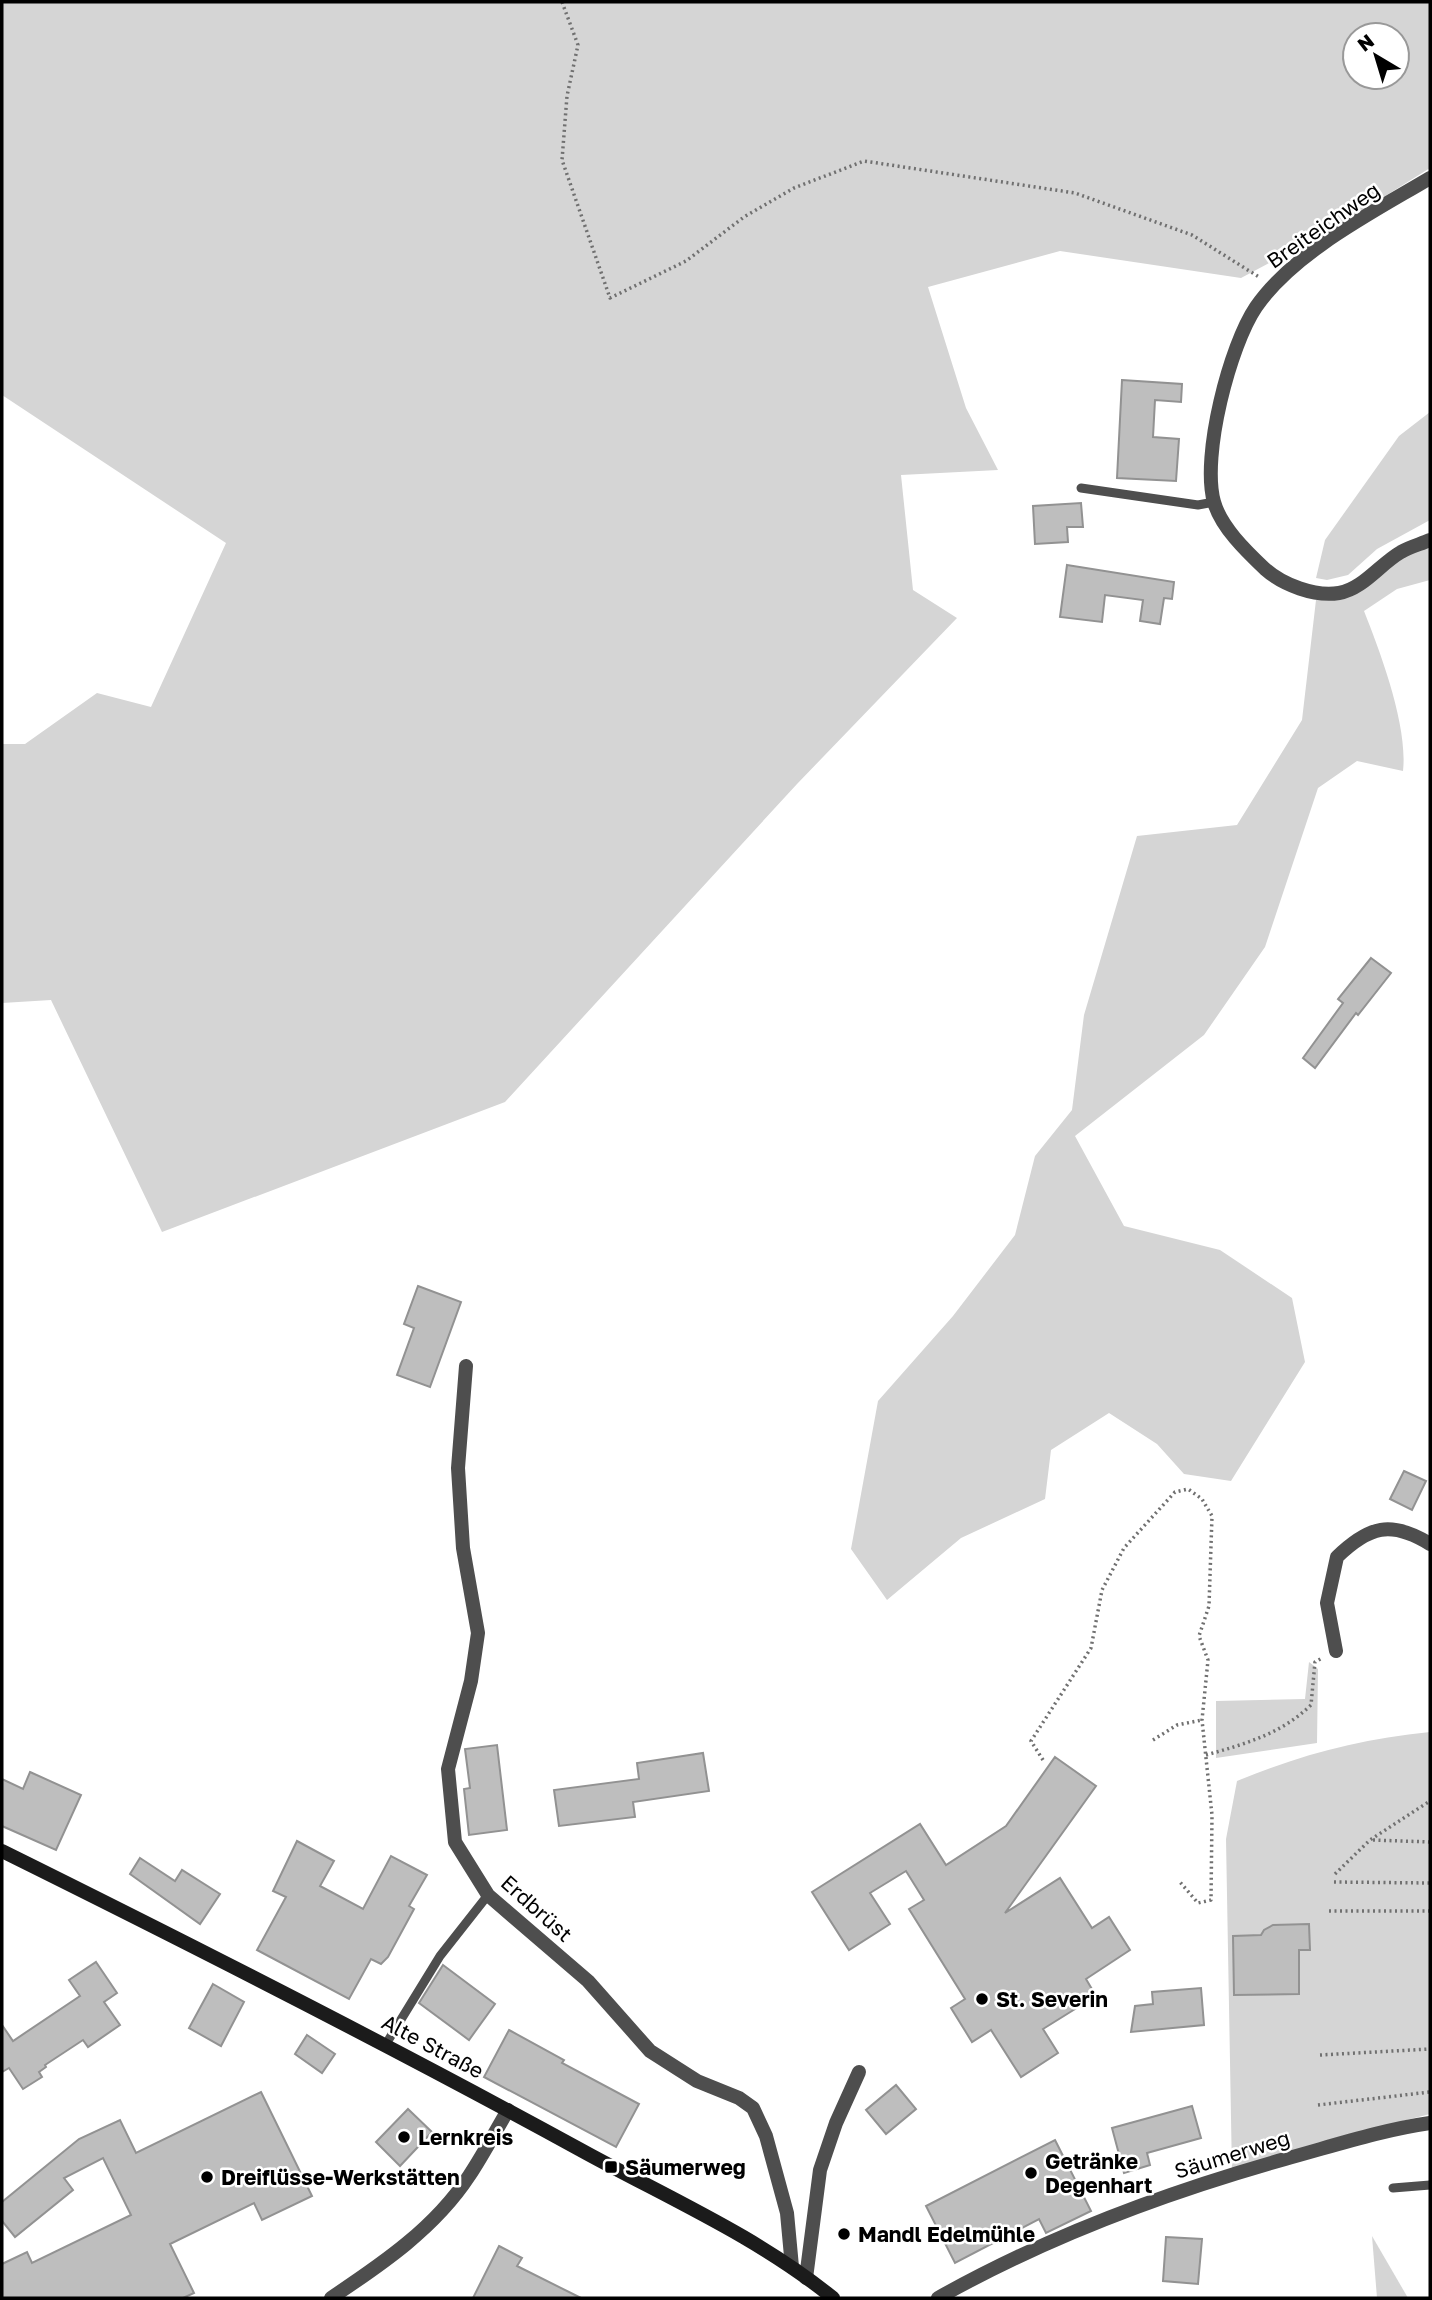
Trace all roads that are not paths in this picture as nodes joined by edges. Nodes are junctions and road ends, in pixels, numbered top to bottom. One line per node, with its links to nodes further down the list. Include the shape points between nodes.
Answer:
1 (1430, 178): 3 (street, Breiteichweg, via 1316,250 1273,285 1254,310 1227,369 1214,447)
2 (1081, 488): 3 (lane, via 1198,505)
3 (1214, 502): 4 (street, via 1238,540 1274,576 1320,593 1355,587 1402,551)
4 (1430, 540)
5 (466, 1366): 9 (street, Erdbrüst, via 458,1468 463,1548 478,1633 471,1681 448,1769 449,1805 455,1842)
6 (1430, 1544): 7 (street, via 1408,1531 1370,1531 1337,1557 1327,1603)
7 (1336, 1651)
8 (2, 1851): 10 (street, Alte Straße)
9 (488, 1895): 10 (lane, via 440,1956); 16 (street, Erdbrüst, via 588,1980 650,2050 753,2108 766,2136 787,2213)
10 (386, 2044): 12 (street, Alte Straße)
11 (859, 2071): 17 (street, via 820,2170)
12 (508, 2110): 16 (street, Alte Straße); 18 (street, via 468,2178 442,2210 413,2240)
13 (1430, 2123): 20 (street, Säumerweg, via 1315,2150 1129,2209 982,2273)
14 (1430, 2185): 15 (lane)
15 (1393, 2188)
16 (792, 2267): 17 (street, Alte Straße)
17 (806, 2278): 19 (street, Alte Straße)
18 (331, 2298)
19 (833, 2298)
20 (939, 2298)

